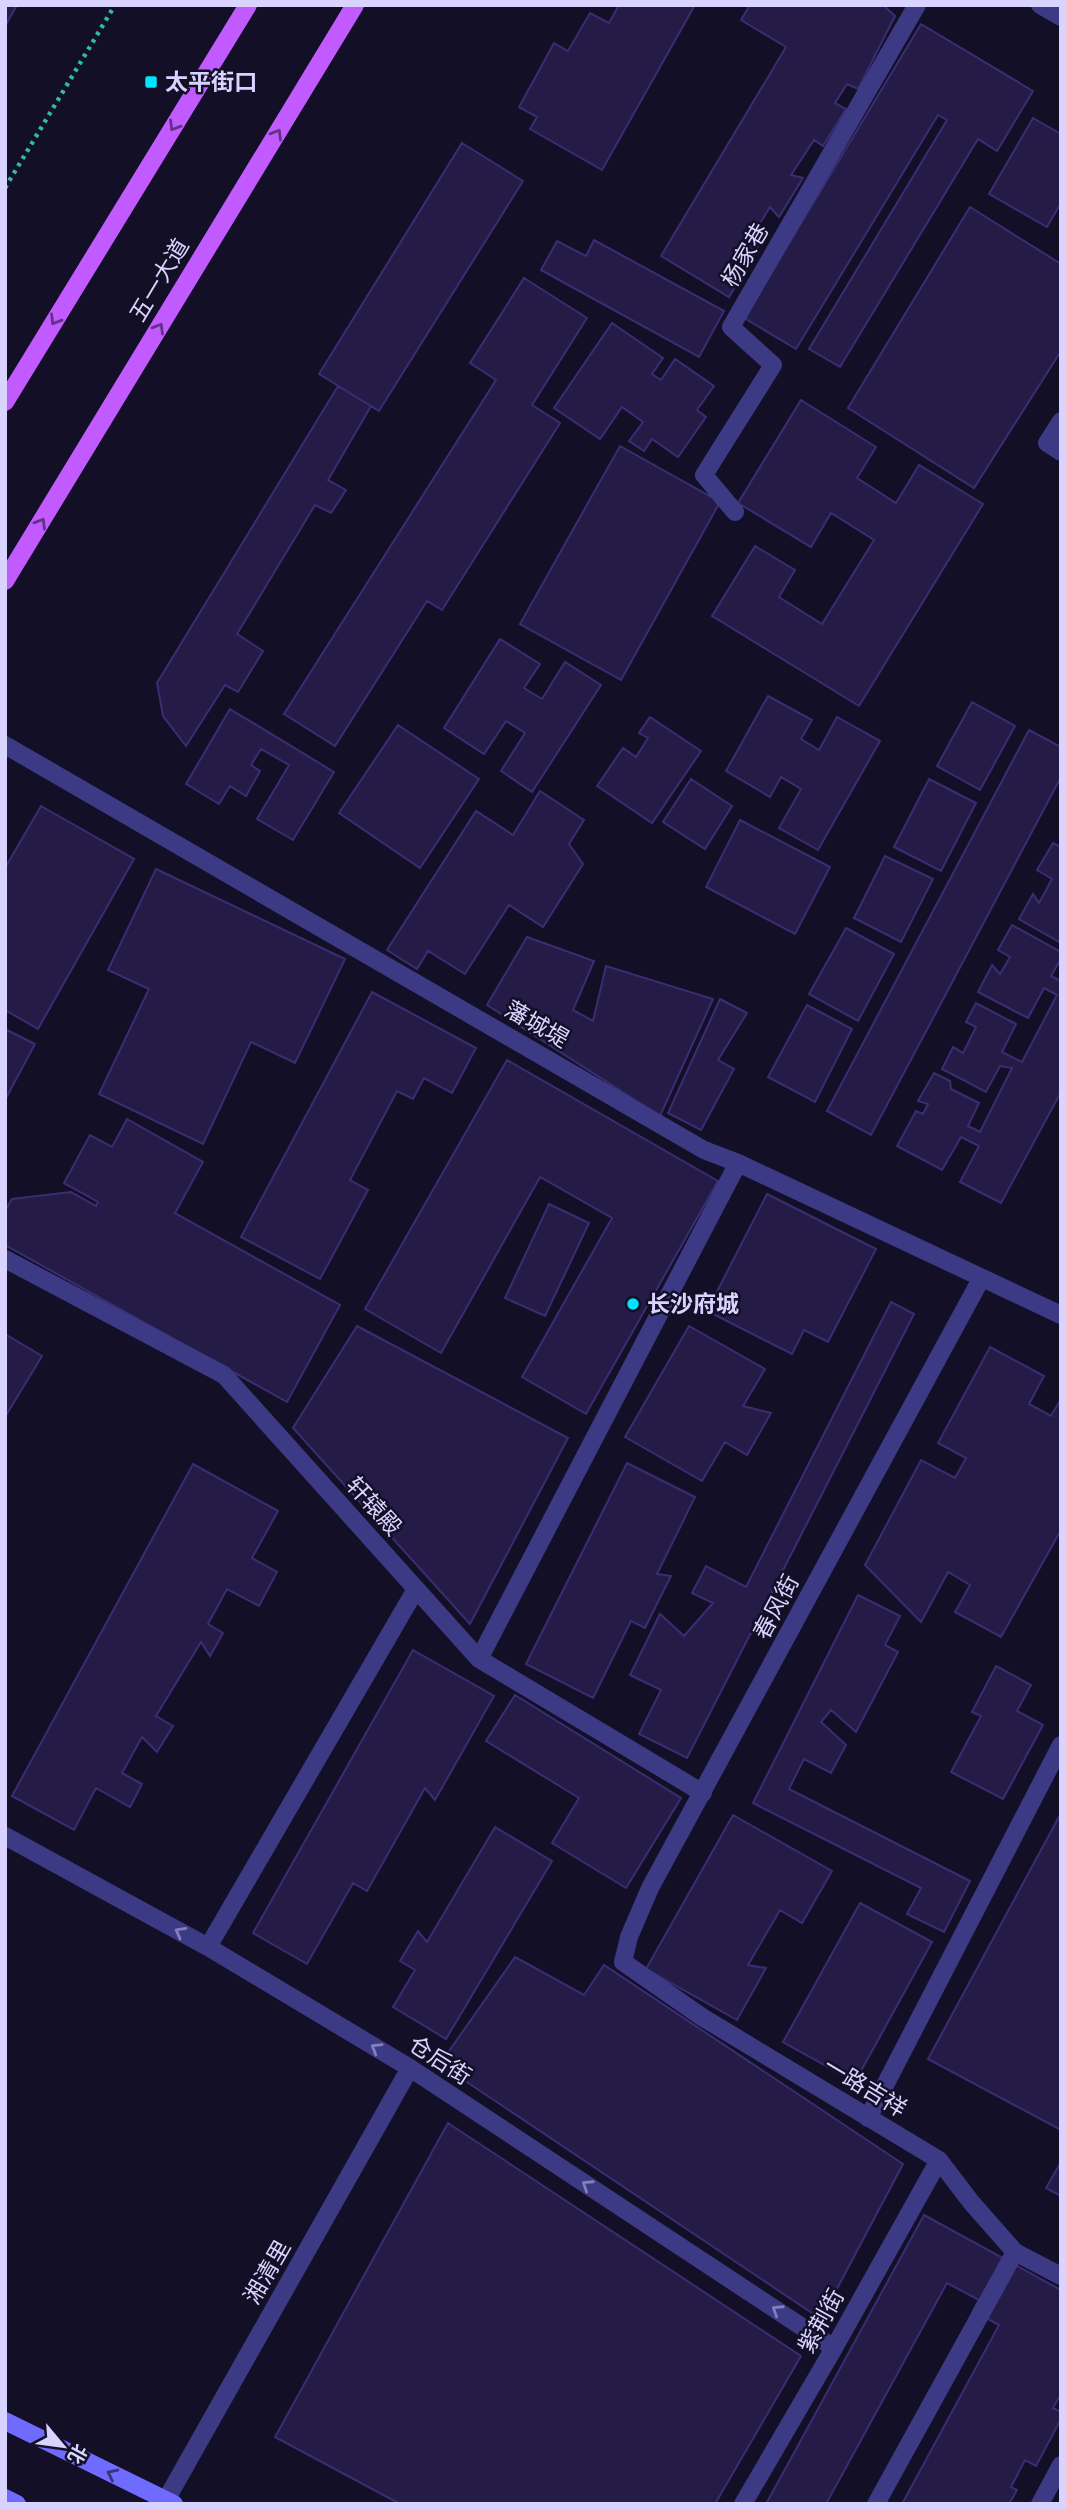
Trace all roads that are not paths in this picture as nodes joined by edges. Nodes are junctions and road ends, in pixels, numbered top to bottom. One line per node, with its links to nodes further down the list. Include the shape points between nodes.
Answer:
1 (248, 5): 6 (main road, one-way to 6)
2 (355, 5): 10 (main road, 五一大道, one-way to 2)
3 (917, 5): 9 (street, 杨家巷, via 731,327 773,365 705,475)
4 (1040, 5): 5 (street)
5 (1061, 17)
6 (5, 402)
7 (1061, 421): 8 (street, via 1047,443)
8 (1061, 452)
9 (735, 512)
10 (5, 581)
11 (5, 745): 12 (street, 藩城堤, via 704,1150)
12 (738, 1163): 14 (street, 藩城堤); 17 (street)
13 (5, 1259): 16 (street, 轩辕殿, via 224,1375)
14 (981, 1279): 15 (street, 藩城堤); 19 (street, 春风街)
15 (1061, 1315)
16 (416, 1589): 17 (street, 轩辕殿); 21 (street)
17 (479, 1659): 19 (street, 轩辕殿)
18 (1061, 1745): 24 (street)
19 (703, 1793): 22 (street, 春风街, via 650,1888)
20 (5, 1836): 21 (street, 仓后街, one-way to 20)
21 (208, 1947): 23 (street, 仓后街, one-way to 21)
22 (623, 1962): 24 (street, 一路吉祥, via 702,2017)
23 (410, 2068): 28 (street, 仓后街, one-way to 23); 32 (street, 湘清里)
24 (868, 2118): 25 (street, 一路吉祥)
25 (939, 2160): 26 (street, 一路吉祥); 28 (street, 紫荆街)
26 (1015, 2252): 27 (street, 一路吉祥); 35 (street)
27 (1061, 2276)
28 (834, 2348): 34 (street, 紫荆街)
29 (5, 2421): 32 (main road, one-way to 29)
30 (1061, 2465): 36 (street)
31 (5, 2498): 33 (main road)
32 (170, 2502)
33 (17, 2504)
34 (743, 2504)
35 (876, 2504)
36 (1040, 2504)

